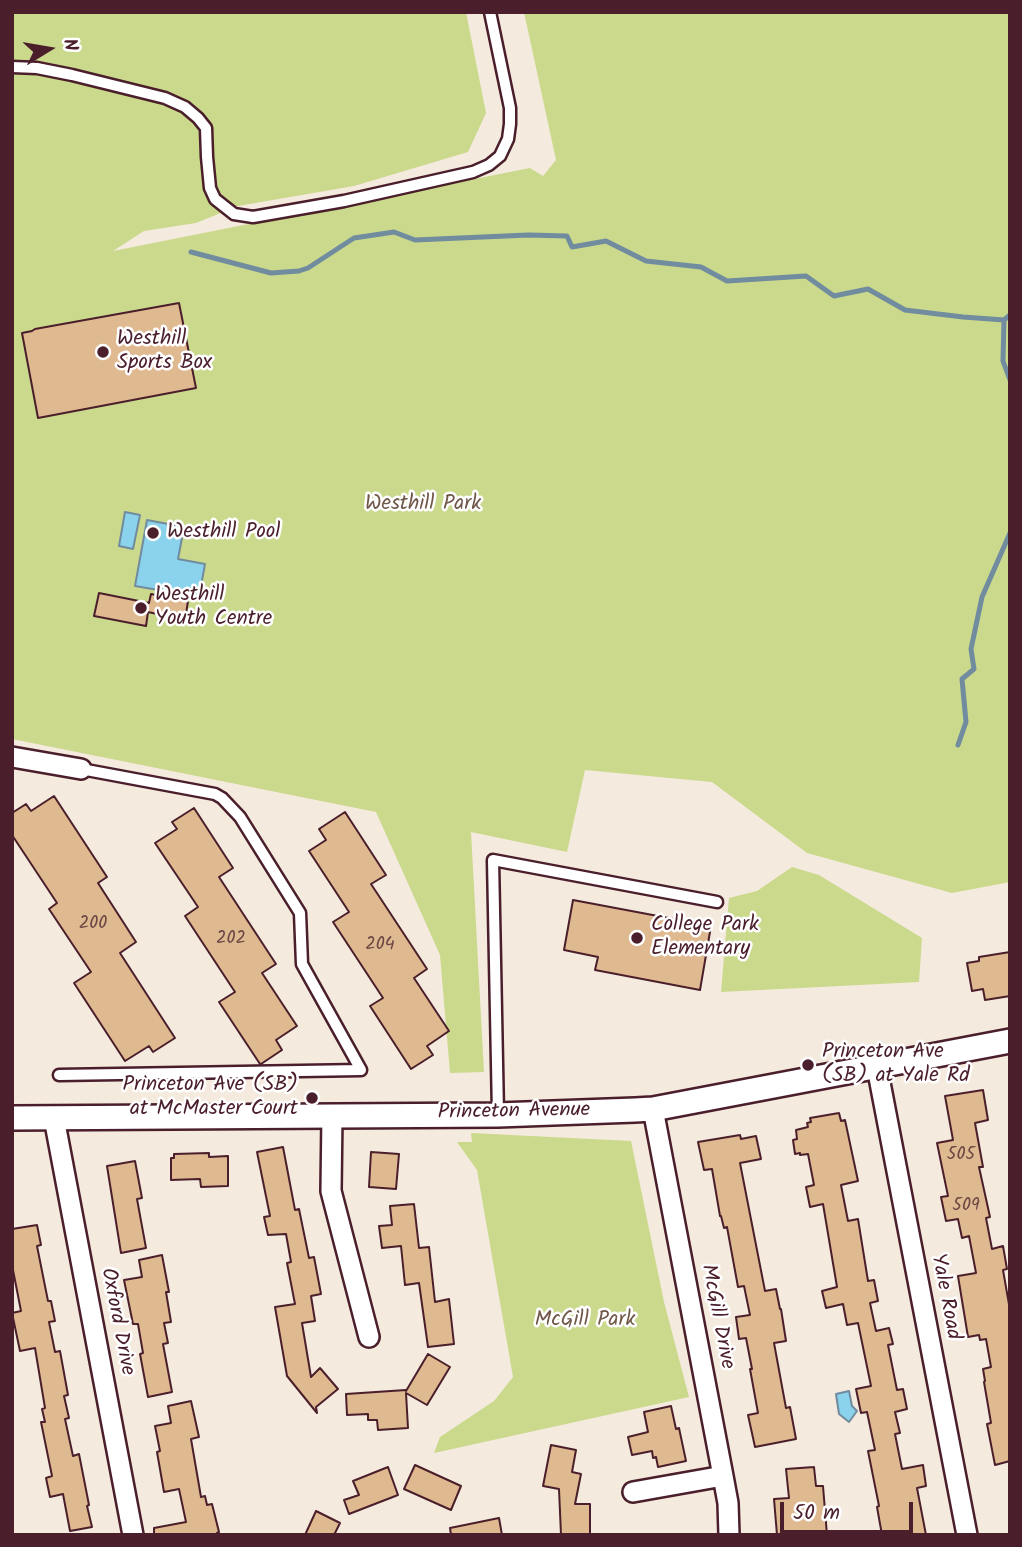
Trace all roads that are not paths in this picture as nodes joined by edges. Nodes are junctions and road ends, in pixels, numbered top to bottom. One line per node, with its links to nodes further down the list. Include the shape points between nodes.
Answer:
1 (490, 12): 2 (lane, via 510,108 508,139 500,156 473,172 253,217 233,214 215,199 210,188 206,128 185,107 72,75)
2 (12, 67)
3 (12, 757): 4 (street)
4 (81, 769): 8 (lane, via 215,794 240,817 300,913 302,964 361,1070)
5 (717, 902): 11 (lane, via 493,860)
6 (1010, 1041): 7 (street, Princeton Avenue)
7 (877, 1067): 9 (street, Princeton Avenue); 19 (street, Yale Road)
8 (59, 1075)
9 (653, 1109): 11 (street, Princeton Avenue); 15 (street, McGill Drive)
10 (332, 1115): 11 (street, Princeton Avenue); 13 (street, Princeton Avenue); 14 (street, via 331,1191)
11 (498, 1115)
12 (12, 1118): 13 (street, Princeton Avenue)
13 (54, 1118): 17 (street, Oxford Drive)
14 (369, 1337)
15 (723, 1476): 16 (street); 18 (street, McGill Drive)
16 (633, 1492)
17 (134, 1535)
18 (729, 1535)
19 (967, 1535)

